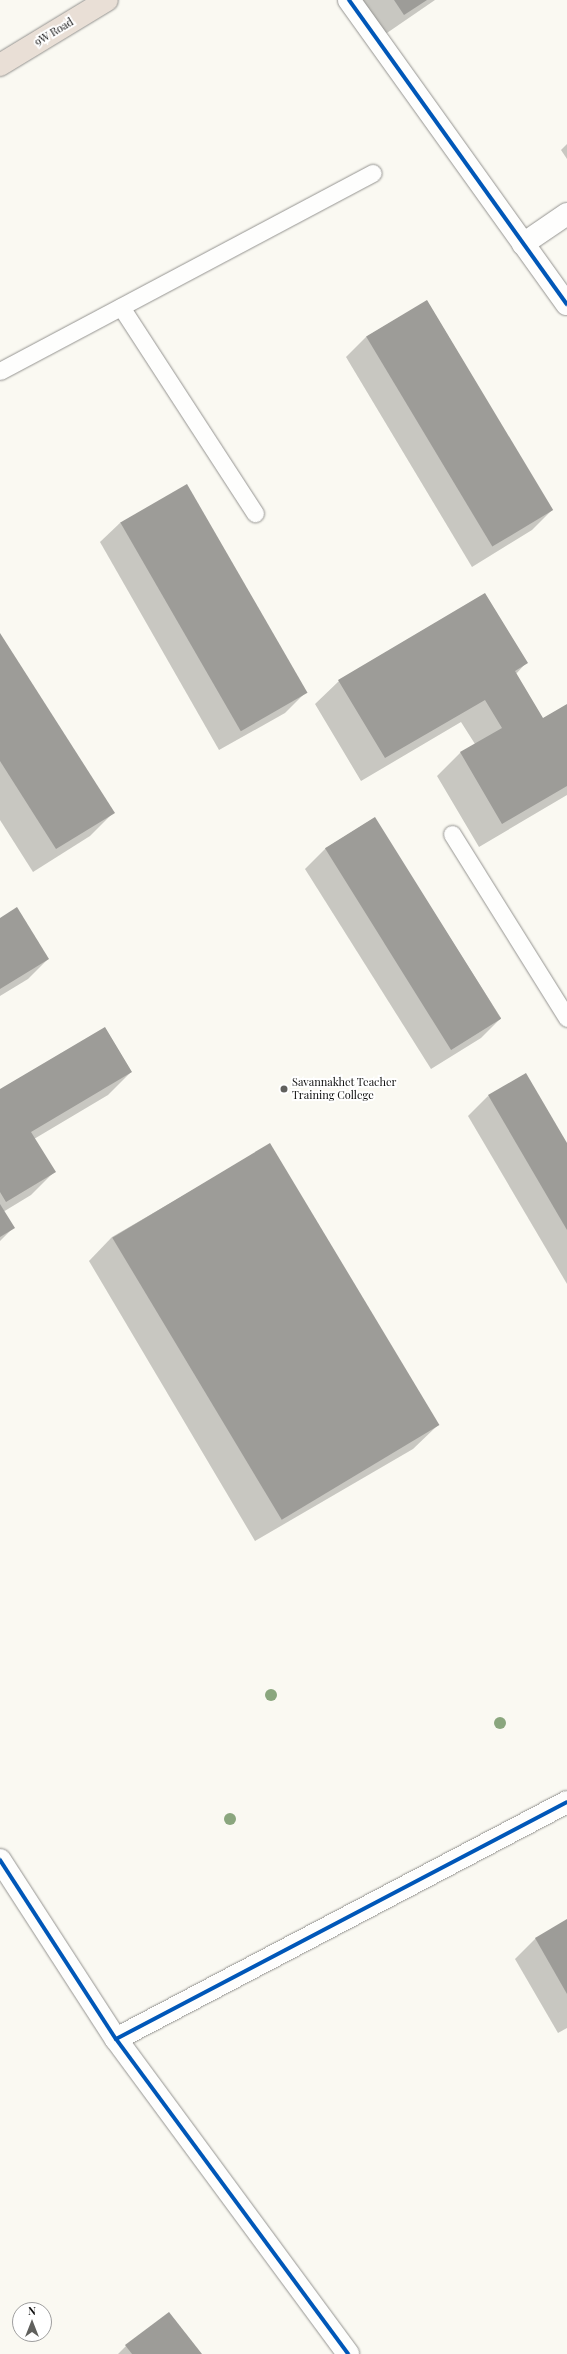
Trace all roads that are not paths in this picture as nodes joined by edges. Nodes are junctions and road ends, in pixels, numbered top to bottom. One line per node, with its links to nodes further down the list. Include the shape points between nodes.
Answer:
1 (107, 0): 3 (highway, 9W Road)
2 (349, 0): 6 (street)
3 (0, 65)
4 (373, 173): 8 (lane)
5 (567, 214): 6 (street)
6 (523, 244): 7 (street)
7 (567, 304)
8 (121, 308): 9 (lane); 10 (lane)
9 (0, 371)
10 (255, 514)
11 (452, 834): 12 (lane)
12 (567, 1018)
13 (567, 1802): 15 (street)
14 (0, 1860): 15 (street)
15 (116, 2039): 16 (street)
16 (348, 2354)

